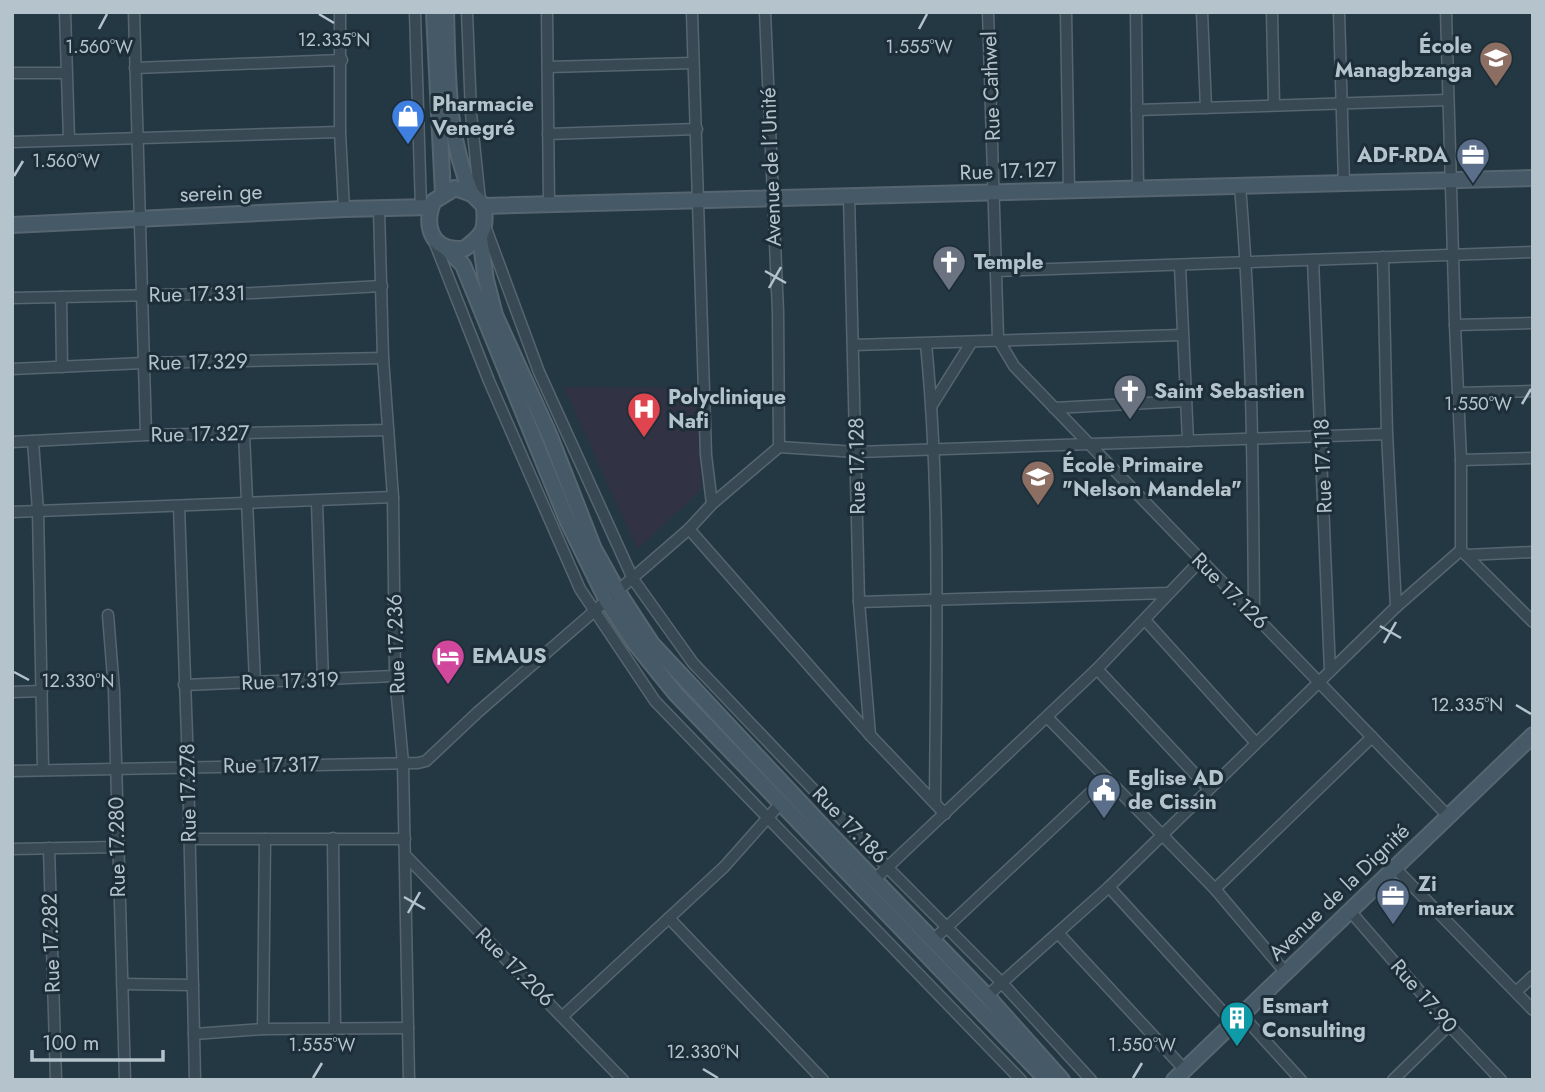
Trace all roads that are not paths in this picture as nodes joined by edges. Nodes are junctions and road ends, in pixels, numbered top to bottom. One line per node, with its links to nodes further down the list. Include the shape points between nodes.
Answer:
1 (65, 12): 23 (street)
2 (134, 12): 21 (street)
3 (340, 12): 18 (street)
4 (415, 12): 48 (street)
5 (434, 12): 42 (main road)
6 (446, 12): 46 (main road, via 449,110 460,168)
7 (467, 12): 46 (street)
8 (547, 12): 20 (street)
9 (692, 12): 19 (street)
10 (765, 12): 44 (street, Avenue de l´Unité)
11 (988, 12): 41 (street, Rue Cathwel)
12 (1066, 12): 40 (street)
13 (1136, 12): 28 (street)
14 (1202, 12): 27 (street)
15 (1272, 12): 26 (street)
16 (1339, 12): 25 (street)
17 (1446, 12): 24 (street)
18 (342, 60): 21 (street); 30 (street)
19 (693, 63): 20 (street); 29 (street)
20 (548, 67): 31 (street)
21 (135, 68): 32 (street)
22 (12, 73): 23 (street)
23 (66, 73): 33 (street)
24 (1448, 100): 25 (street); 36 (street)
25 (1341, 103): 26 (street); 37 (street)
26 (1274, 105): 27 (street)
27 (1206, 107): 28 (street)
28 (1137, 110): 39 (street)
29 (697, 129): 31 (street); 45 (street)
30 (340, 132): 32 (street); 49 (street)
31 (548, 134): 47 (street)
32 (136, 138): 33 (street); 51 (street)
33 (69, 139): 34 (street)
34 (12, 142)
35 (1533, 178): 36 (main road, Rue 17.127)
36 (1452, 181): 37 (main road, Rue 17.127); 57 (street)
37 (1344, 184): 38 (main road, Rue 17.127)
38 (1240, 186): 39 (main road, Rue 17.127); 60 (street)
39 (1138, 188): 40 (main road, Rue 17.127)
40 (1069, 190): 41 (main road, Rue 17.127)
41 (994, 192): 43 (main road, Rue 17.127); 62 (street, Rue Cathwel)
42 (443, 194): 46 (main road, via 455,188); 48 (main road)
43 (849, 196): 44 (main road, Rue 17.127); 73 (street, Rue 17.128)
44 (772, 198): 45 (main road, Rue 17.127); 94 (street, Avenue de l´Unité)
45 (699, 199): 47 (main road, Rue 17.127); 102 (street, via 706,455)
46 (479, 201): 47 (main road, Rue 17.127); 53 (main road)
47 (549, 205)
48 (426, 207): 50 (main road, serein ge); 54 (main road)
49 (344, 209): 50 (main road, serein ge); 51 (main road, serein ge)
50 (379, 209): 63 (street, Rue 17.236)
51 (140, 218): 52 (main road, serein ge); 64 (street)
52 (12, 225)
53 (483, 232): 55 (main road, via 464,249); 110 (street, via 539,372); 112 (main road, via 486,280 495,315 550,435)
54 (432, 237): 55 (main road); 116 (street, via 489,381)
55 (445, 247): 112 (main road, via 463,265 568,522)
56 (1533, 252): 57 (street)
57 (1454, 254): 58 (street); 68 (street)
58 (1383, 257): 59 (street); 87 (street)
59 (1313, 260): 60 (street); 88 (street, Rue 17.118)
60 (1246, 261): 61 (street); 89 (street)
61 (1180, 266): 62 (street); 69 (street)
62 (996, 271): 70 (street, Rue Cathwel)
63 (382, 286): 64 (street, Rue 17.331); 74 (street, Rue 17.236)
64 (141, 295): 65 (street, Rue 17.331); 75 (street)
65 (61, 297): 66 (street, Rue 17.331); 77 (street)
66 (12, 298)
67 (1533, 323): 68 (street)
68 (1455, 325): 80 (street)
69 (1182, 335): 70 (street); 81 (street)
70 (998, 339): 71 (street); 76 (street, Rue Cathwel)
71 (971, 343): 72 (street); 82 (street)
72 (926, 344): 73 (street); 82 (street)
73 (854, 345): 96 (street, Rue 17.128)
74 (383, 358): 75 (street, Rue 17.329); 84 (street, Rue 17.236)
75 (144, 363): 77 (street, Rue 17.329); 86 (street)
76 (1014, 366): 83 (street, Rue 17.126)
77 (62, 367): 78 (street, Rue 17.329)
78 (12, 369)
79 (1533, 391): 80 (street)
80 (1458, 393): 98 (street)
81 (1186, 401): 83 (street); 91 (street)
82 (932, 405): 95 (street)
83 (1054, 408): 93 (street, Rue 17.126)
84 (388, 430): 85 (street, Rue 17.327); 99 (street, Rue 17.236)
85 (244, 433): 86 (street, Rue 17.327); 101 (street)
86 (146, 435): 90 (street, Rue 17.327)
87 (1387, 435): 88 (street); 115 (street)
88 (1322, 436): 89 (street); 122 (street, Rue 17.118)
89 (1253, 440): 91 (street); 117 (street)
90 (33, 441): 92 (street, Rue 17.327); 104 (street)
91 (1188, 441): 93 (street)
92 (12, 442)
93 (1089, 444): 95 (street); 109 (street, Rue 17.126)
94 (779, 447): 96 (street); 102 (street, Rue 17.317)
95 (933, 449): 96 (street); 113 (street)
96 (857, 452): 114 (street, Rue 17.128)
97 (1533, 458): 98 (street)
98 (1461, 460): 107 (street)
99 (393, 497): 100 (street); 123 (street, Rue 17.236)
100 (317, 502): 101 (street); 124 (street)
101 (248, 503): 103 (street); 125 (street)
102 (712, 504): 106 (street, Rue 17.317)
103 (179, 506): 104 (street); 127 (street, Rue 17.278)
104 (38, 511): 105 (street); 128 (street)
105 (12, 512)
106 (689, 529): 110 (street, Rue 17.317); 131 (street)
107 (1464, 552): 108 (street); 115 (street); 120 (street)
108 (1533, 552)
109 (1200, 561): 111 (street); 117 (street, Rue 17.126)
110 (633, 579): 112 (street, Rue 17.317); 156 (street, via 693,663)
111 (1168, 593): 113 (street); 119 (street)
112 (612, 596): 116 (street, Rue 17.317); 143 (main road, via 634,642 676,694); 158 (main road, Rue 17.186, via 680,676)
113 (937, 600): 114 (street); 142 (street)
114 (859, 602): 131 (street, Rue 17.128)
115 (1396, 607): 122 (street)
116 (593, 612): 135 (street, Rue 17.317, via 435,754 426,761); 145 (street, via 655,701)
117 (1254, 614): 126 (street, Rue 17.126)
118 (108, 615): 137 (street, Rue 17.280)
119 (1145, 620): 121 (street); 134 (street)
120 (1533, 622)
121 (1097, 669): 130 (street); 141 (street)
122 (1330, 671): 126 (street)
123 (395, 676): 124 (street, Rue 17.319); 135 (street, Rue 17.236)
124 (323, 681): 125 (street, Rue 17.319)
125 (255, 682): 127 (street, Rue 17.319)
126 (1318, 682): 133 (street, Rue 17.126); 134 (street)
127 (184, 685): 136 (street, Rue 17.278)
128 (42, 691): 129 (street); 138 (street)
129 (12, 692)
130 (1046, 717): 140 (street); 144 (street)
131 (870, 735): 142 (street)
132 (1533, 735): 146 (main road, Avenue de la Dignité)
133 (1372, 737): 146 (street, Rue 17.126); 160 (street)
134 (1255, 742): 141 (street)
135 (403, 763): 136 (street, Rue 17.317); 151 (street, Rue 17.236)
136 (188, 766): 137 (street, Rue 17.317); 149 (street, Rue 17.278)
137 (116, 767): 138 (street, Rue 17.317); 152 (street, Rue 17.280)
138 (43, 769): 139 (street, Rue 17.317)
139 (12, 771)
140 (1106, 778): 147 (street); 163 (street)
141 (1208, 788): 147 (street)
142 (935, 802): 144 (street)
143 (780, 803): 145 (street); 189 (main road)
144 (945, 814): 156 (street)
145 (768, 816): 162 (street, via 724,867); 188 (street)
146 (1448, 816): 157 (main road, Avenue de la Dignité)
147 (1161, 835): 159 (street); 160 (street)
148 (334, 838): 150 (street); 151 (street); 177 (street)
149 (188, 839): 150 (street); 170 (street, Rue 17.278)
150 (265, 839): 179 (street)
151 (405, 839): 155 (street, Rue 17.236)
152 (117, 847): 153 (street); 168 (street, Rue 17.280)
153 (49, 848): 154 (street); 182 (street, Rue 17.282)
154 (12, 849)
155 (406, 856): 174 (street, Rue 17.206); 178 (street, Rue 17.236)
156 (888, 868): 158 (street); 163 (street)
157 (1395, 868): 161 (main road, Avenue de la Dignité); 171 (street)
158 (874, 880): 165 (main road, Rue 17.186)
159 (1109, 887): 164 (street); 175 (street)
160 (1215, 889): 166 (street)
161 (1350, 911): 166 (main road, Avenue de la Dignité); 176 (street, Rue 17.90)
162 (669, 918): 174 (street); 187 (street)
163 (946, 927): 165 (street); 169 (street)
164 (1058, 933): 169 (street); 181 (street)
165 (932, 941): 172 (main road, Rue 17.186)
166 (1286, 973): 175 (main road, Avenue de la Dignité)
167 (1533, 976): 171 (street)
168 (122, 984): 170 (street); 183 (street, Rue 17.280)
169 (1002, 984): 172 (street); 191 (street)
170 (193, 985): 180 (street, Rue 17.278)
171 (1516, 992): 173 (street)
172 (987, 996): 190 (main road, Rue 17.186)
173 (1533, 1010)
174 (563, 1016): 186 (street, Rue 17.206)
175 (1238, 1019): 181 (main road, Avenue de la Dignité); 192 (street)
176 (1449, 1026): 193 (street); 194 (street, Rue 17.90)
177 (335, 1028): 178 (street); 179 (street)
178 (408, 1028): 185 (street, Rue 17.236)
179 (263, 1029): 180 (street)
180 (194, 1034): 184 (street, Rue 17.278)
181 (1180, 1075)
182 (56, 1080)
183 (125, 1080)
184 (195, 1080)
185 (409, 1080)
186 (623, 1080)
187 (823, 1080)
188 (1021, 1080)
189 (1047, 1080)
190 (1062, 1080)
191 (1091, 1080)
192 (1301, 1080)
193 (1394, 1080)
194 (1501, 1080)

